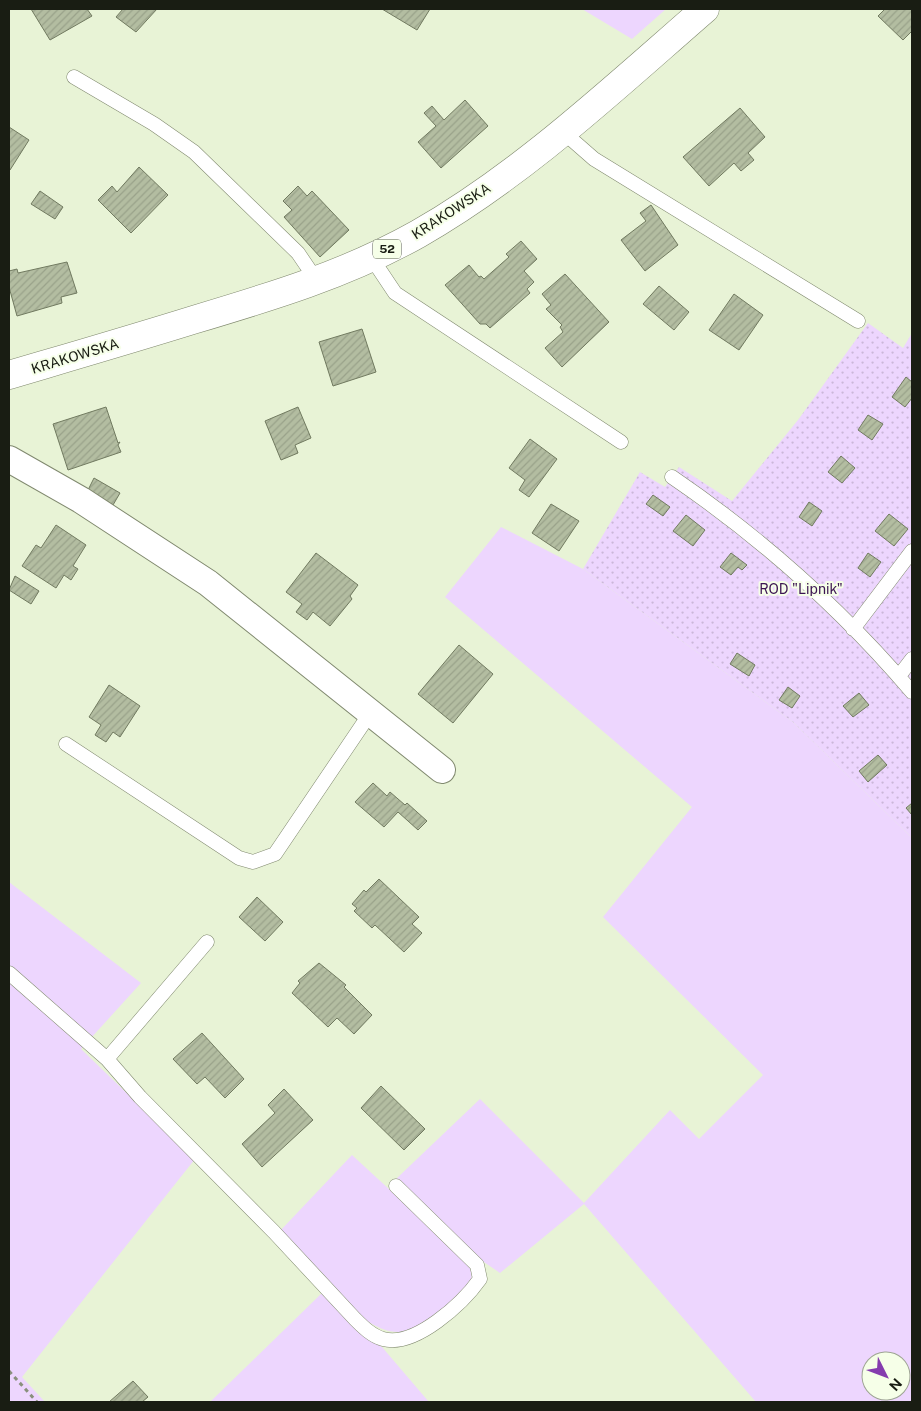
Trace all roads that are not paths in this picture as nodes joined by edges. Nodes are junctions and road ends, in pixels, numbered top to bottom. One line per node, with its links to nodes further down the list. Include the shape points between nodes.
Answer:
1 (705, 9): 3 (main road, KRAKOWSKA / 52)
2 (74, 77): 5 (lane, via 154,124 194,152 298,253)
3 (562, 131): 4 (main road, KRAKOWSKA / 52, via 462,205 418,234); 6 (lane, via 594,159)
4 (371, 257): 5 (main road, KRAKOWSKA / 52); 8 (lane, via 395,293)
5 (317, 281): 7 (main road, KRAKOWSKA / 52)
6 (858, 320)
7 (9, 375)
8 (621, 442)
9 (9, 459): 16 (street, via 81,500 208,583)
10 (672, 477): 12 (lane, via 726,514)
11 (912, 551): 12 (lane)
12 (853, 629): 14 (lane)
13 (912, 659): 14 (lane)
14 (899, 676): 15 (lane)
15 (912, 692)
16 (372, 712): 17 (lane, via 275,854 253,862 239,858); 18 (street)
17 (66, 744)
18 (442, 770)
19 (207, 942): 21 (lane)
20 (9, 973): 21 (lane)
21 (107, 1059): 22 (lane, via 355,1319 383,1339 398,1341 415,1335 457,1307 480,1279 477,1265)
22 (396, 1186)

